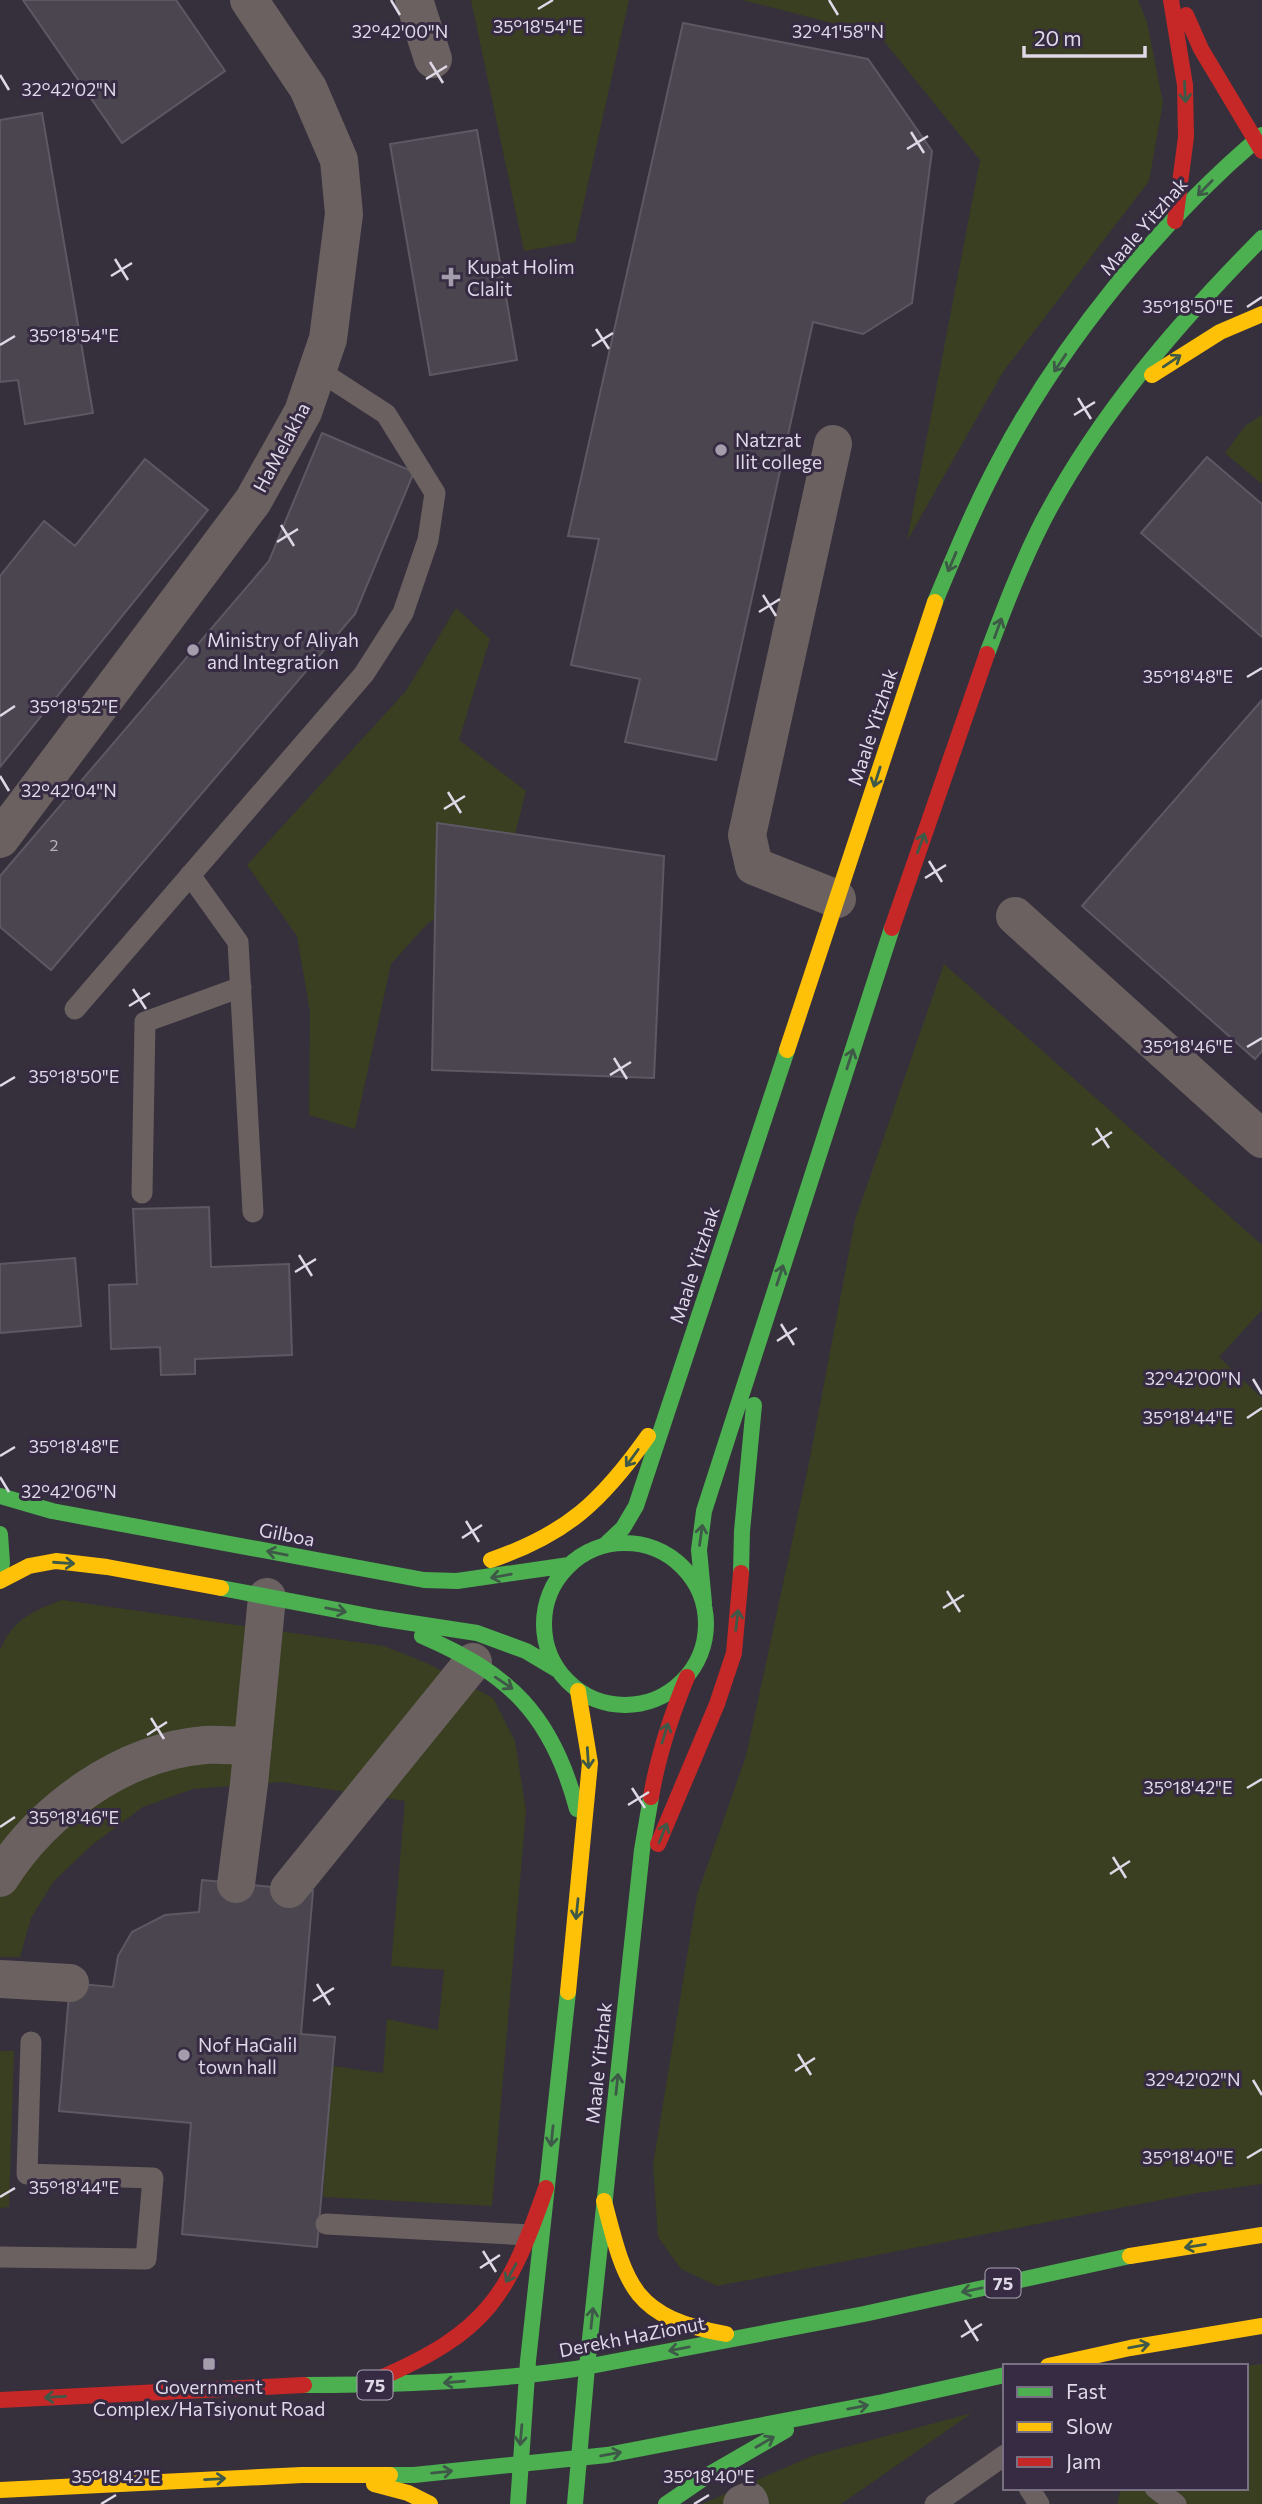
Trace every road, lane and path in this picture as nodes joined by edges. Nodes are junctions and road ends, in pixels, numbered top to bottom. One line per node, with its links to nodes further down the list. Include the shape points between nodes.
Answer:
1 (249, 0): 10 (street, HaMelakha, via 308,88 339,160 344,214 328,339)
2 (414, 0): 5 (street)
3 (1171, 0): 7 (main road, one-way to 7, via 1185,85 1186,137)
4 (1180, 0): 6 (main road, Maale Yitzhak, via 1201,49)
5 (433, 59)
6 (1260, 142): 7 (main road, Maale Yitzhak, one-way to 7, via 1208,184)
7 (1175, 221): 15 (main road, Maale Yitzhak, one-way to 15, via 1064,356 1010,440 982,496 934,604)
8 (1262, 239): 11 (main road, via 1170,334)
9 (1262, 314): 11 (main road, one-way to 9, via 1176,358)
10 (318, 370): 13 (street, HaMelakha, via 303,412 253,501); 14 (lane, via 386,414 435,493 428,540 403,613 364,674)
11 (1116, 402): 22 (main road, one-way to 11, via 903,893 1019,570 1062,486)
12 (833, 444): 15 (street, via 747,835 754,866)
13 (0, 839)
14 (190, 875): 17 (lane, via 238,942); 18 (lane)
15 (837, 900): 23 (main road, Maale Yitzhak)
16 (1014, 916): 19 (street)
17 (241, 987): 20 (lane, via 145,1021); 21 (lane)
18 (75, 1009)
19 (1262, 1139)
20 (142, 1193)
21 (253, 1213)
22 (759, 1340): 32 (main road, one-way to 22, via 699,1550 704,1511); 43 (main road, one-way to 22, via 734,1653)
23 (671, 1402): 26 (main road, Maale Yitzhak, via 636,1506); 29 (main road, one-way to 29, via 612,1486 579,1517 511,1555 462,1569)
24 (0, 1496): 29 (main road, Gilboa, one-way to 24, via 52,1511)
25 (0, 1534): 28 (main road)
26 (604, 1545): 27 (main road); 32 (main road, via 630,1543 654,1548 677,1561)
27 (569, 1565): 29 (main road, Gilboa, one-way to 29, via 457,1581); 35 (main road, via 546,1604 548,1650)
28 (0, 1570)
29 (401, 1576)
30 (0, 1581): 31 (main road, one-way to 31, via 29,1566 56,1561)
31 (267, 1597): 33 (main road, one-way to 33); 38 (street)
32 (704, 1603): 36 (main road, via 707,1630 701,1655)
33 (379, 1618): 34 (main road); 35 (main road, via 477,1633 526,1651)
34 (473, 1662): 39 (main road, one-way to 39, via 517,1692 537,1715 571,1781); 42 (street)
35 (558, 1670): 37 (main road)
36 (687, 1677): 37 (main road, via 669,1693 647,1703 623,1706 600,1702); 43 (main road, Maale Yitzhak, one-way to 36, via 656,1766)
37 (578, 1691): 39 (main road, Maale Yitzhak, one-way to 39, via 590,1763)
38 (253, 1746): 40 (street, via 204,1745 126,1767 83,1791 49,1819); 41 (street)
39 (584, 1842): 47 (main road, Maale Yitzhak, one-way to 47)
40 (0, 1878)
41 (236, 1884)
42 (289, 1888)
43 (637, 1896): 48 (main road, Maale Yitzhak, one-way to 43)
44 (0, 1979): 45 (street)
45 (70, 1983)
46 (31, 2042): 52 (lane, via 27,2174 153,2178 146,2259)
47 (546, 2188): 50 (main road); 58 (main road, Maale Yitzhak)
48 (604, 2201): 54 (main road, via 619,2260 634,2289 654,2312 681,2326); 56 (main road, Maale Yitzhak, one-way to 48)
49 (326, 2224): 50 (lane)
50 (529, 2235): 59 (main road, one-way to 59, via 499,2297 476,2322 417,2363)
51 (1262, 2235): 54 (main road, Derekh HaZionut / 75, one-way to 54, via 1112,2259)
52 (0, 2257)
53 (1262, 2326): 55 (main road, one-way to 53)
54 (746, 2336): 56 (main road, Derekh HaZionut / 75, one-way to 56)
55 (1057, 2364)
56 (587, 2367): 58 (main road, Derekh HaZionut / 75); 63 (main road, Maale Yitzhak)
57 (1003, 2375): 61 (main road, one-way to 57)
58 (527, 2376): 59 (main road, Derekh HaZionut / 75, one-way to 59); 64 (main road, Maale Yitzhak, one-way to 64)
59 (362, 2385): 60 (main road, Derekh HaZionut / 75, one-way to 60)
60 (0, 2400)
61 (810, 2416): 63 (main road, one-way to 61); 68 (main road, one-way to 61)
62 (1003, 2456): 74 (lane)
63 (578, 2459): 64 (main road); 71 (main road, Maale Yitzhak)
64 (519, 2465): 65 (main road, one-way to 64, via 414,2475); 70 (main road, Maale Yitzhak)
65 (345, 2475): 66 (main road, one-way to 65); 69 (main road)
66 (0, 2490)
67 (1158, 2490): 75 (lane)
68 (680, 2498)
69 (430, 2504)
70 (518, 2504)
71 (575, 2504)
72 (742, 2504): 73 (street)
73 (750, 2504)
74 (935, 2504)
75 (1176, 2504)

